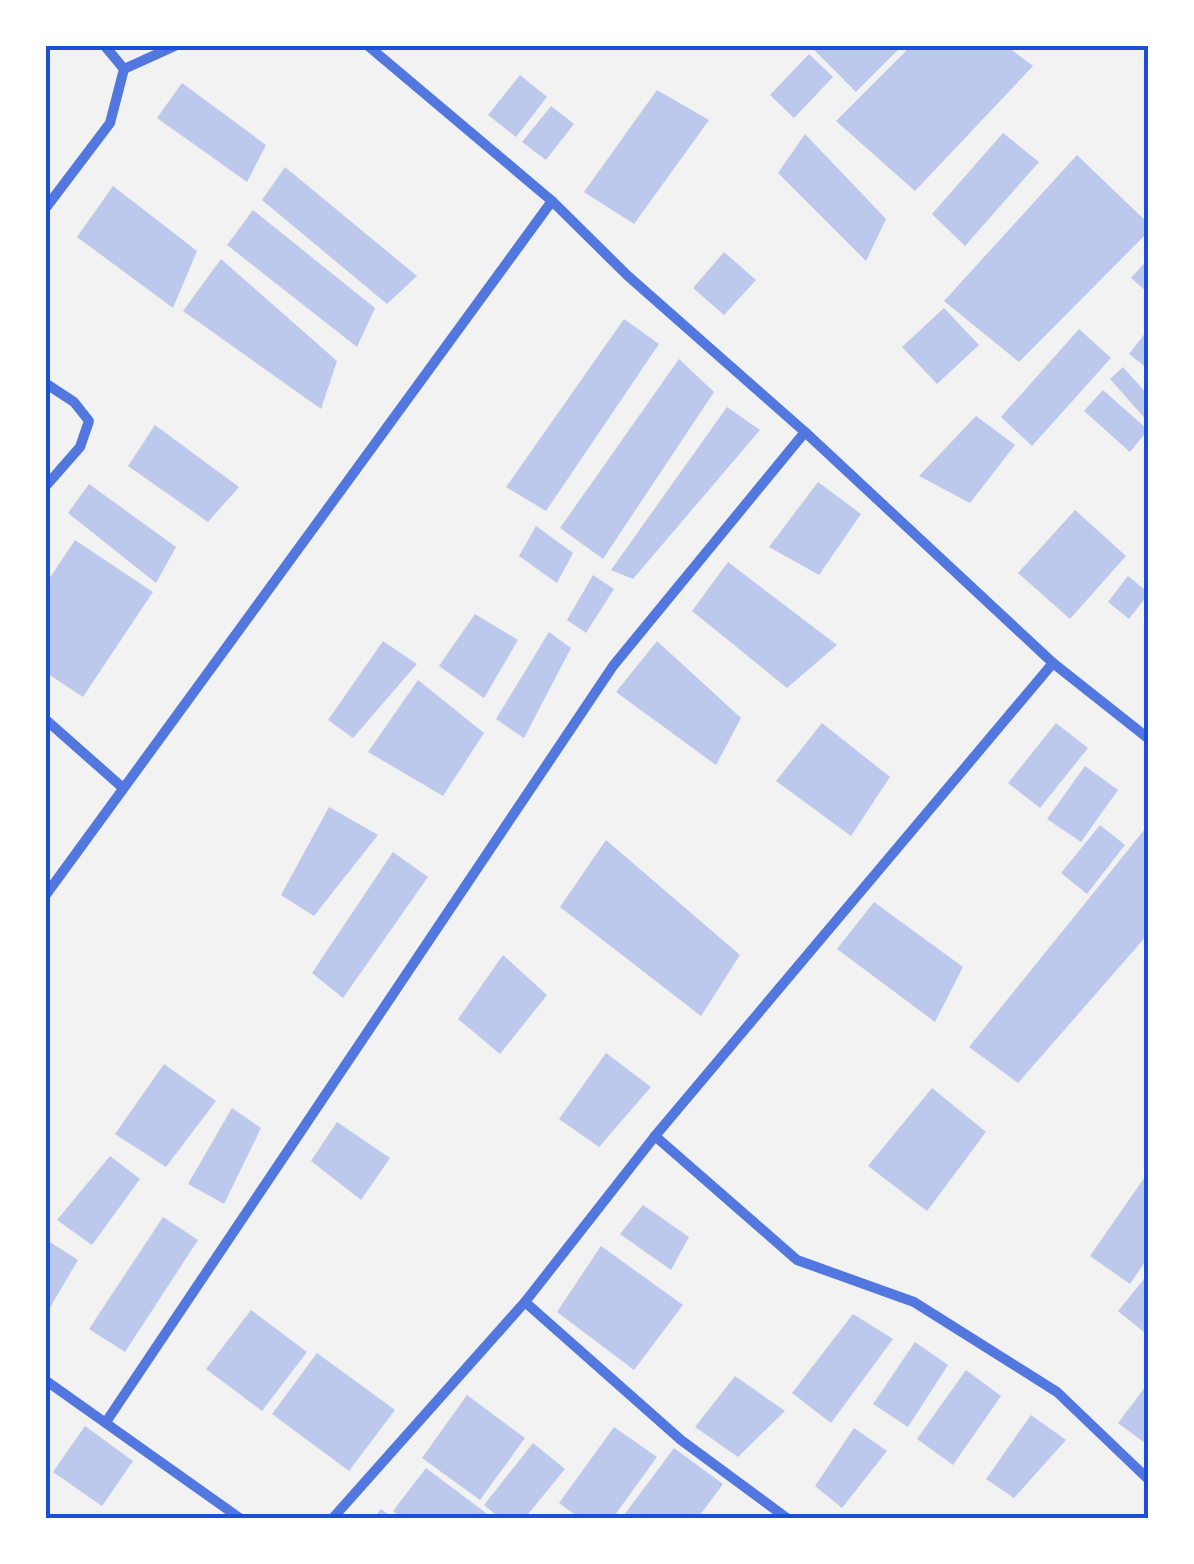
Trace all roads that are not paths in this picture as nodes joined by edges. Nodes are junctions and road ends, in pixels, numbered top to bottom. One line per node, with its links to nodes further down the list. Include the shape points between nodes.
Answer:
1 (104, 45): 4 (street)
2 (177, 45): 4 (street)
3 (367, 45): 5 (street)
4 (124, 69): 6 (street, via 110,123)
5 (552, 201): 8 (street); 13 (street)
6 (45, 209)
7 (45, 383): 9 (street, via 89,421 80,448)
8 (805, 432): 10 (street); 18 (street, via 614,666)
9 (45, 487)
10 (1053, 663): 12 (street); 15 (street)
11 (45, 719): 13 (street)
12 (1148, 736)
13 (123, 788): 14 (street)
14 (45, 896)
15 (655, 1136): 16 (street); 19 (street, via 797,1260 914,1302 1057,1392)
16 (525, 1302): 21 (street); 22 (street, via 681,1440)
17 (45, 1380): 18 (street)
18 (106, 1422): 20 (street)
19 (1149, 1480)
20 (241, 1519)
21 (332, 1519)
22 (788, 1519)

